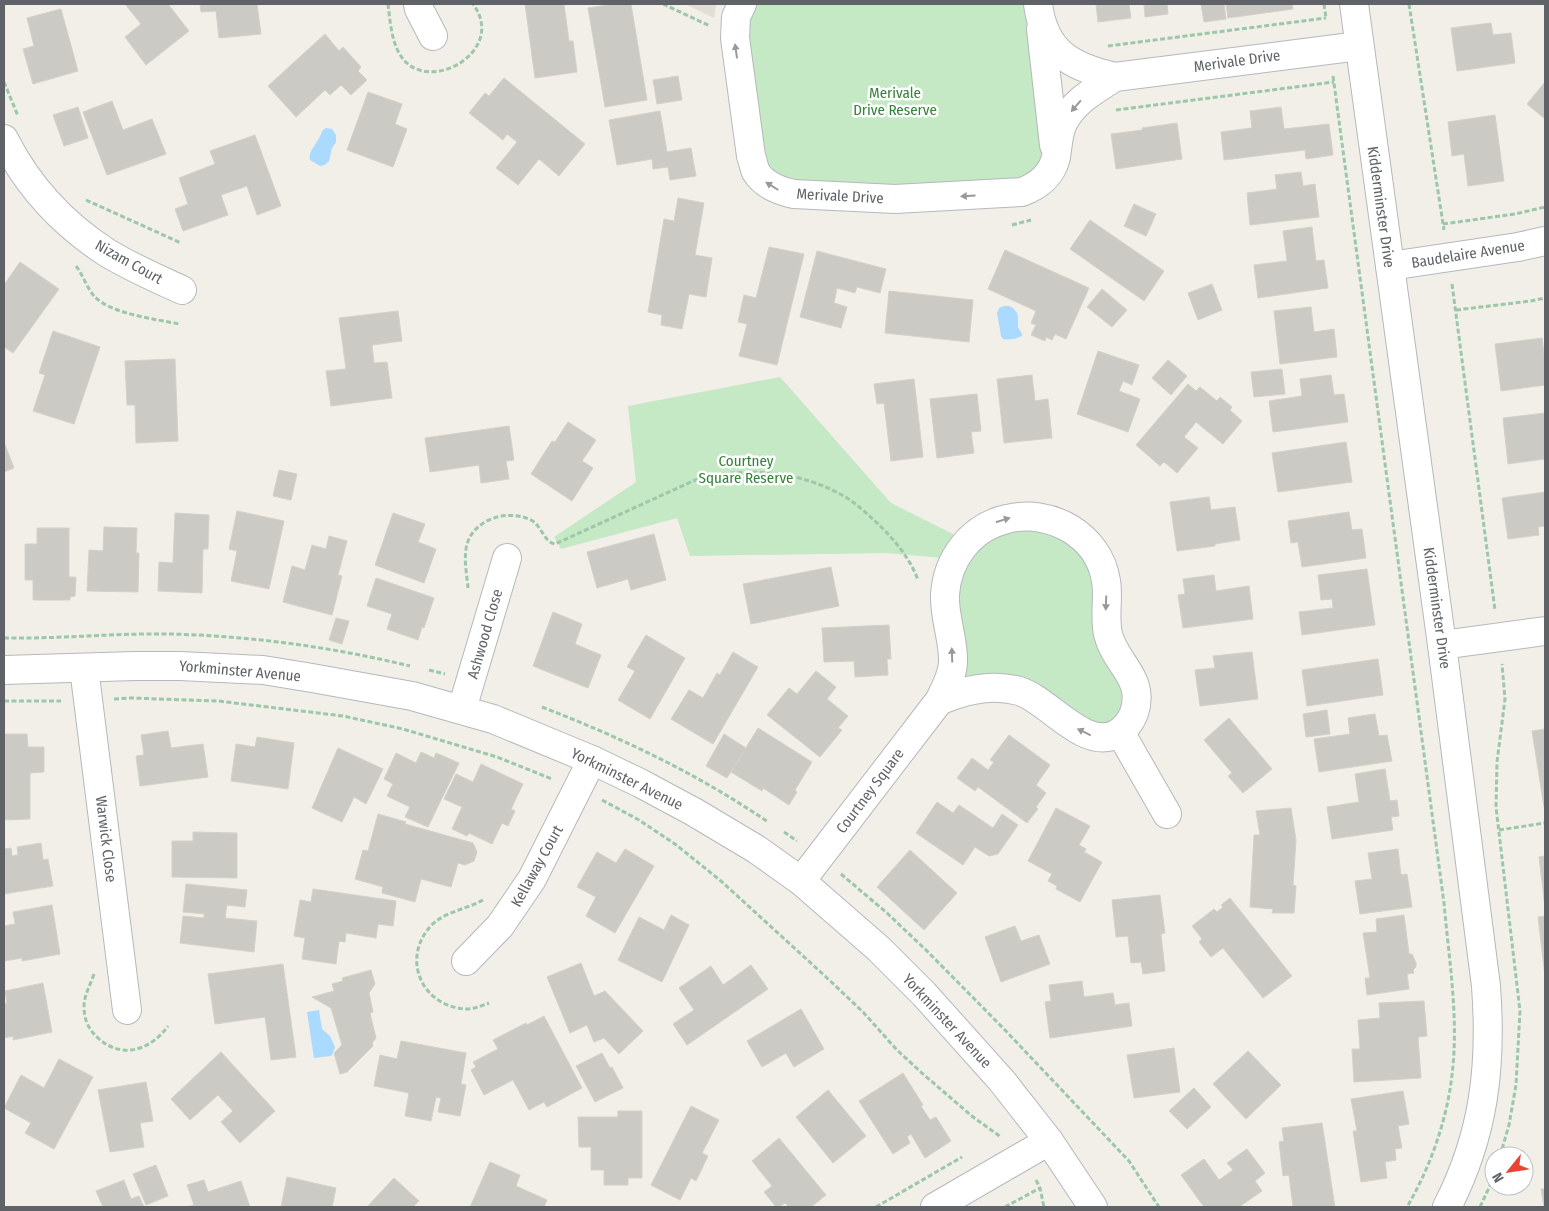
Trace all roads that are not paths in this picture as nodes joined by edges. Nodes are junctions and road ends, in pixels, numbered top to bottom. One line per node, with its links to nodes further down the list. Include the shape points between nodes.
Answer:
1 (418, 4): 5 (street)
2 (742, 4): 9 (street, Merivale Drive, one-way to 2, via 1043,180 1022,192 895,199 794,194 779,190 756,172 751,156 734,38 736,17)
3 (1354, 4): 6 (street, Kidderminster Drive)
4 (1039, 10): 7 (street, Merivale Drive, via 1048,37 1063,57 1091,72); 9 (street, Merivale Drive)
5 (433, 36)
6 (1359, 46): 7 (street, Merivale Drive); 11 (street, Kidderminster Drive)
7 (1116, 77): 9 (street, Merivale Drive, one-way to 9, via 1077,102 1063,123)
8 (13, 130): 12 (street, Nizam Court, via 13,157 58,214 107,252)
9 (1056, 158)
10 (1545, 241): 11 (street, Baudelaire Avenue)
11 (1390, 266): 15 (street, Kidderminster Drive)
12 (182, 290)
13 (507, 558): 19 (street, Ashwood Close)
14 (1545, 631): 15 (street)
15 (1442, 645): 29 (street, Kidderminster Drive, via 1485,978 1489,1041 1480,1116 1461,1175)
16 (84, 668): 17 (street, Yorkminster Avenue); 19 (street, Yorkminster Avenue, via 180,666 263,670 412,696); 25 (street, Warwick Close)
17 (4, 670)
18 (939, 701): 20 (street, one-way to 18, via 1109,737 1086,734 1032,696 1019,691 970,690); 20 (street, Courtney Square, one-way to 20, via 951,675 951,641 945,596 947,580 958,551 991,524 1019,516 1046,518 1079,535 1089,544 1103,568 1107,582 1108,634 1137,692 1133,714); 23 (street, Courtney Square)
19 (462, 709): 21 (street, Yorkminster Avenue, via 493,718)
20 (1120, 732): 22 (street)
21 (592, 760): 23 (street, Yorkminster Avenue, via 694,812 756,849); 24 (street, Kellaway Court, via 532,879 500,926)
22 (1167, 814)
23 (801, 881): 26 (street, Yorkminster Avenue, via 879,948 924,994 1002,1081)
24 (466, 961)
25 (128, 1010)
26 (1049, 1141): 27 (street); 28 (street, Yorkminster Avenue)
27 (935, 1207)
28 (1093, 1207)
29 (1446, 1207)

